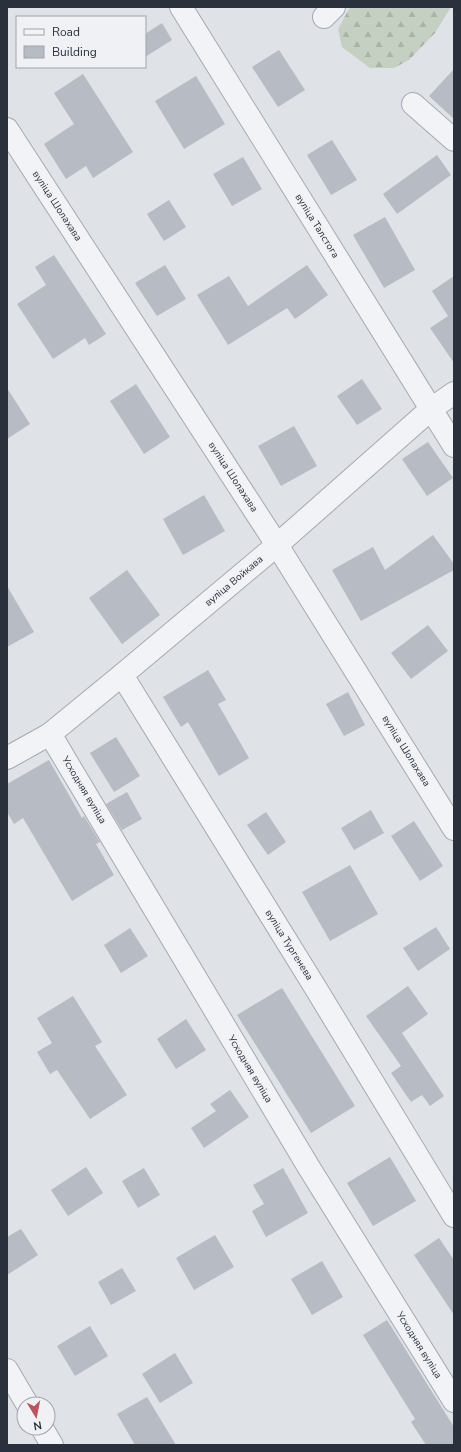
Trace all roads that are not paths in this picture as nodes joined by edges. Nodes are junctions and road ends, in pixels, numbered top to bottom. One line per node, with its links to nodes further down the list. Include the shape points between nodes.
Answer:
1 (181, 7): 6 (street, вуліца Талстога)
2 (413, 104): 4 (street)
3 (7, 129): 8 (street, вуліца Шолахава)
4 (454, 140)
5 (454, 393): 6 (street, вуліца Войкава)
6 (431, 410): 7 (street, вуліца Талстога); 8 (street, вуліца Войкава)
7 (454, 446)
8 (277, 545): 9 (street, вуліца Войкава); 12 (street, вуліца Шолахава)
9 (122, 675): 10 (street, вуліца Войкава); 13 (street, вуліца Тургенева)
10 (50, 734): 11 (street, вуліца Войкава); 16 (street, Усходняя вуліца, via 308,1166)
11 (7, 758)
12 (454, 829)
13 (454, 1216)
14 (7, 1370): 15 (street)
15 (23, 1396)
16 (454, 1401)
17 (47, 1436): 18 (street)
18 (52, 1445)

